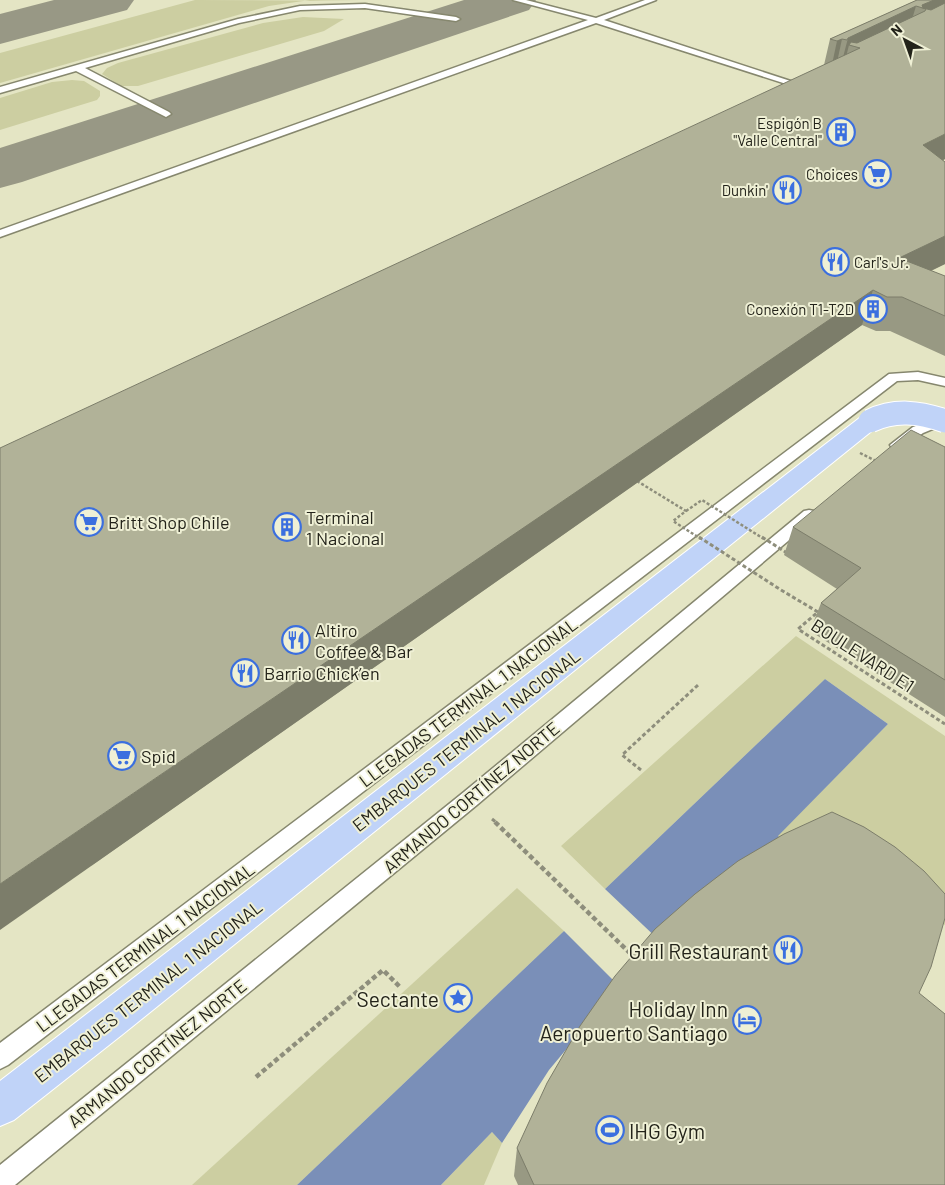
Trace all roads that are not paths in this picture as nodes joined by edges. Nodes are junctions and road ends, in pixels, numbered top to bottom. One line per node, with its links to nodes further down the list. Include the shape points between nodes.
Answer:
1 (517, 0): 4 (lane)
2 (652, 0): 4 (lane)
3 (456, 19): 5 (lane, via 365,6 300,8 238,21)
4 (596, 20): 7 (lane, via 809,85); 9 (lane)
5 (78, 68): 6 (lane); 8 (lane)
6 (0, 90)
7 (789, 94)
8 (166, 114)
9 (0, 234)
10 (945, 382): 14 (lane, LLEGADAS TERMINAL 1 NACIONAL, via 918,376 894,377)
11 (945, 420): 12 (lane, via 918,430); 15 (highway, EMBARQUES TERMINAL 1 NACIONAL, bridge, via 914,413 881,415 870,421)
12 (883, 457)
13 (820, 506): 16 (lane, ARMANDO CORTÍNEZ NORTE, via 471,798)
14 (0, 1057)
15 (0, 1106)
16 (0, 1182)

